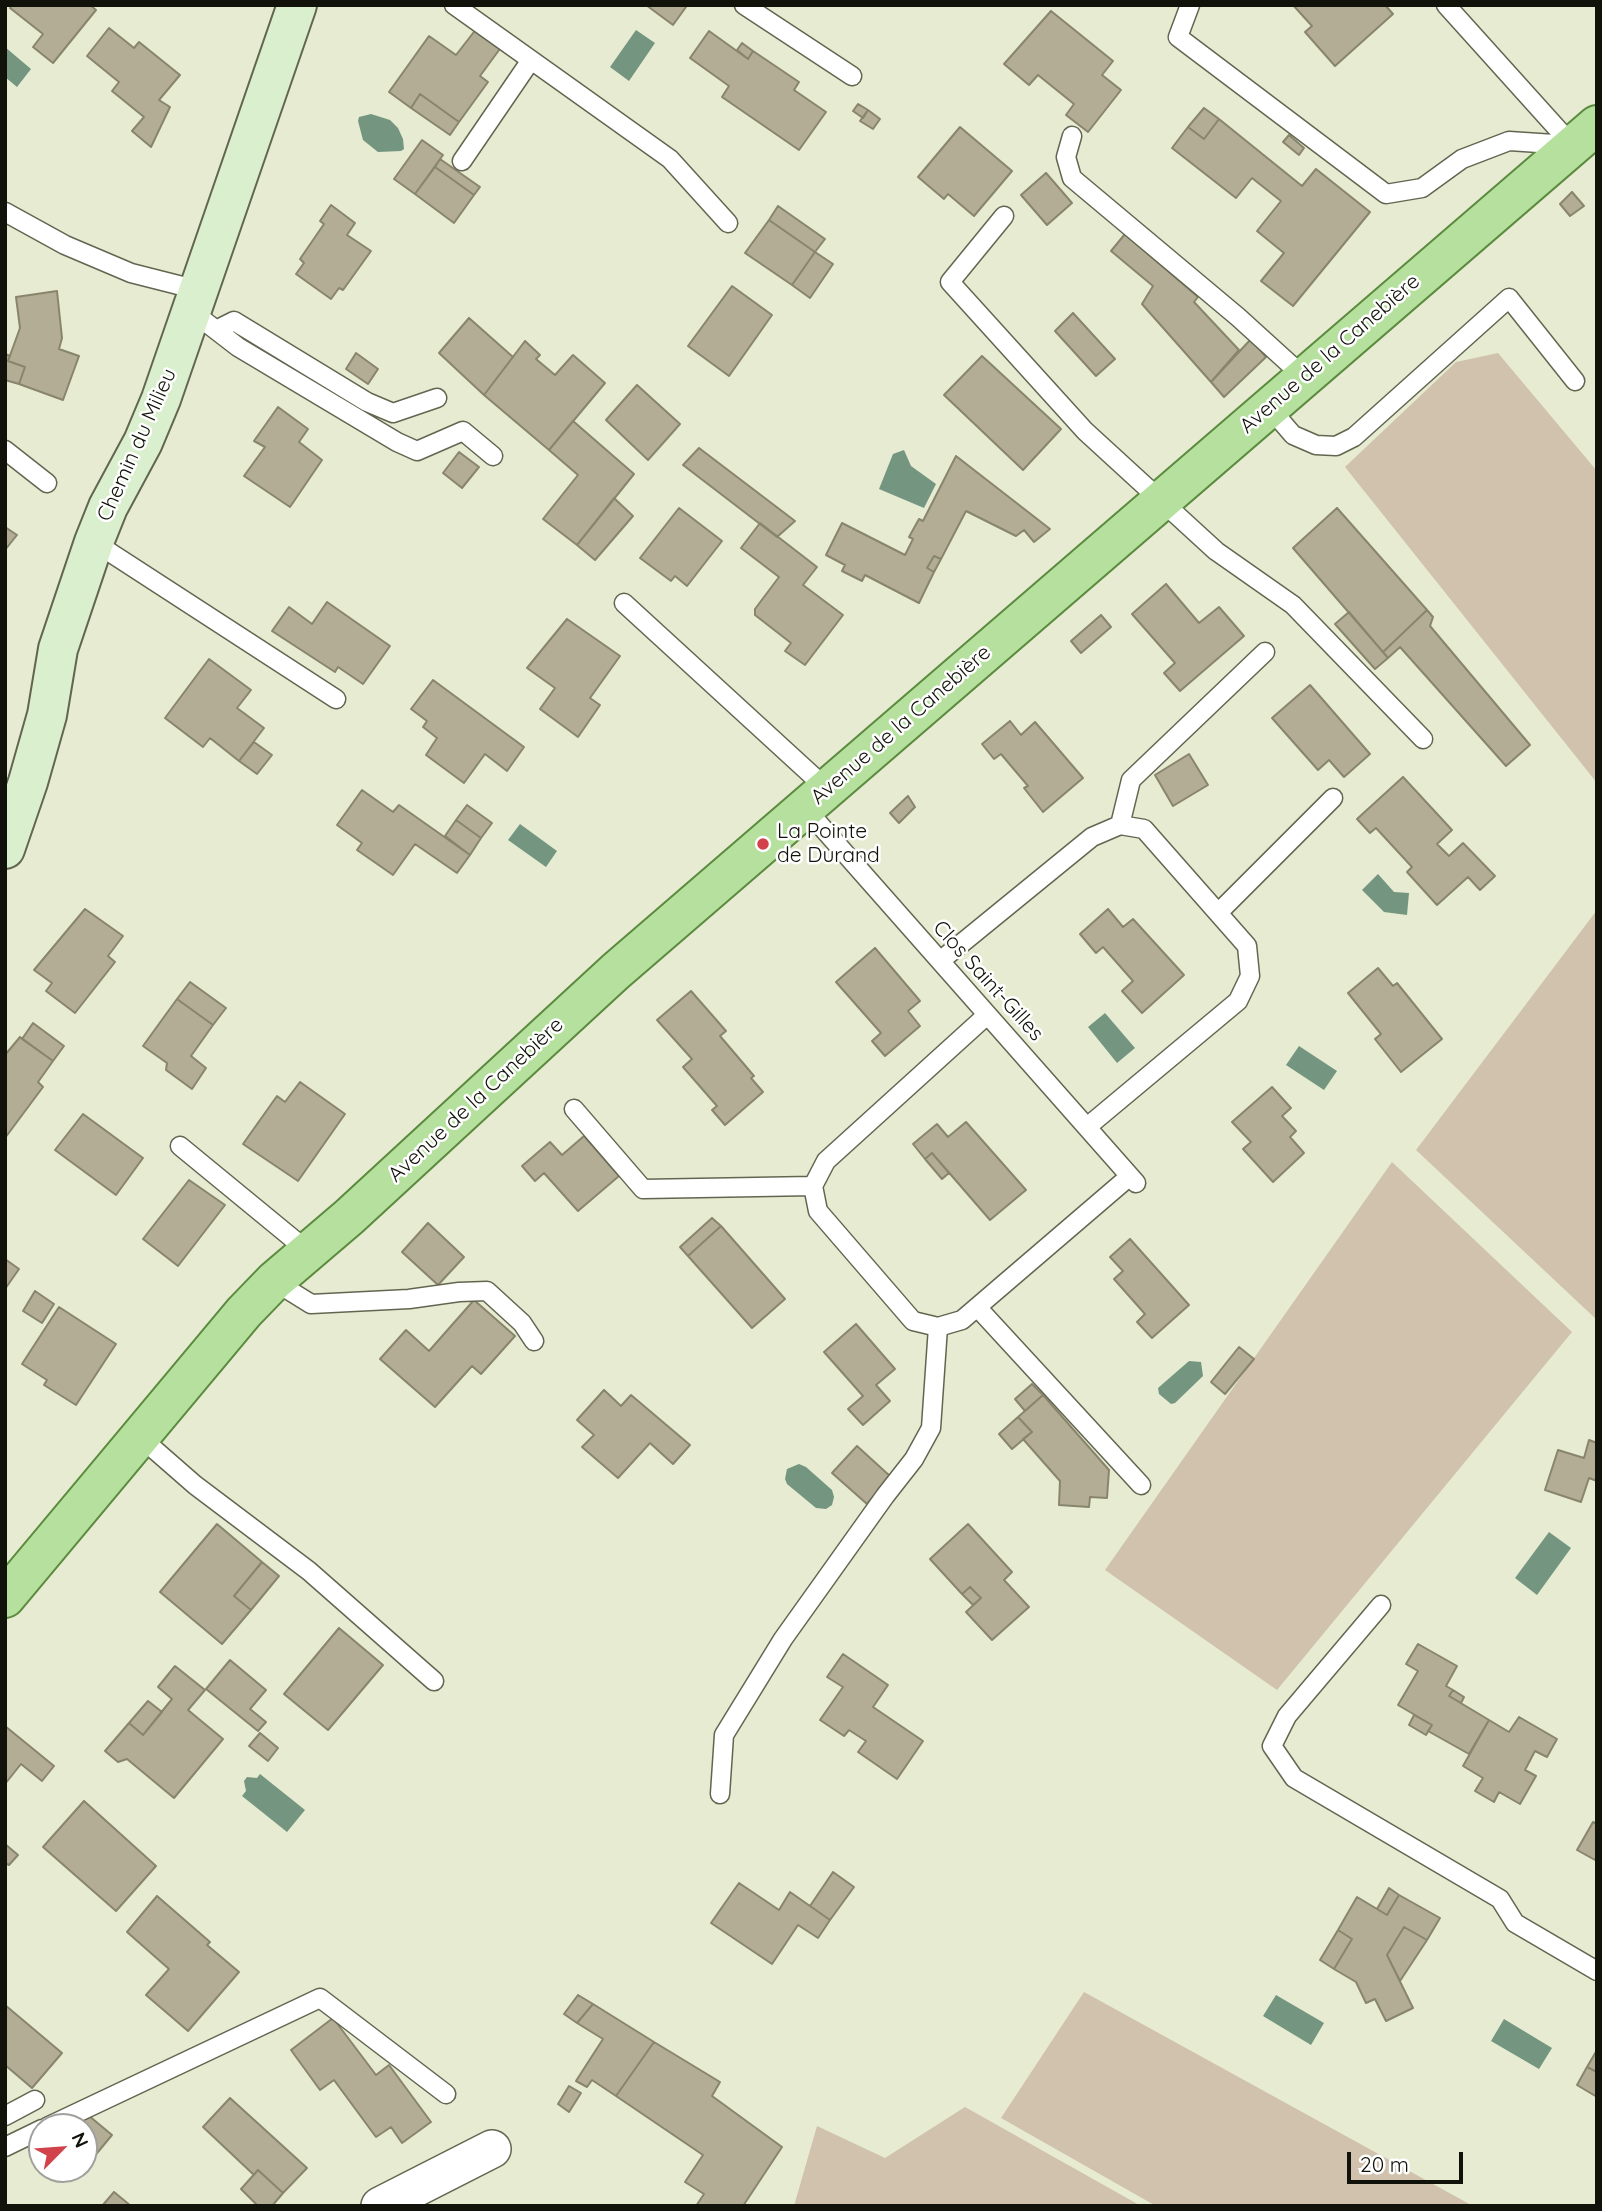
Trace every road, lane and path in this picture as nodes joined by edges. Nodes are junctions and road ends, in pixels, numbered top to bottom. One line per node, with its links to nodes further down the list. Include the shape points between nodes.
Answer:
1 (297, 5): 14 (street, Chemin du Milieu)
2 (454, 5): 6 (lane)
3 (744, 5): 7 (lane)
4 (1190, 5): 9 (lane, via 1178,37 1387,194 1422,188 1462,159 1509,141)
5 (1446, 5): 9 (lane)
6 (531, 60): 10 (lane); 13 (lane, via 670,159)
7 (852, 76)
8 (1072, 135): 15 (lane, via 1066,157 1072,178)
9 (1585, 135): 15 (main road, Avenue de la Canebière)
10 (462, 161)
11 (5, 212): 14 (lane)
12 (1004, 216): 22 (lane, via 950,282 1085,431)
13 (729, 223)
14 (201, 310): 17 (lane, via 234,321 367,402 393,412); 20 (lane, via 238,347 397,442 417,451 463,431); 23 (street, Chemin du Milieu)
15 (1304, 377): 18 (main road, Avenue de la Canebière)
16 (1576, 381): 18 (lane, via 1508,298 1354,438 1336,446 1316,445 1293,435)
17 (437, 398)
18 (1269, 407): 22 (main road, Avenue de la Canebière)
19 (5, 450): 21 (lane)
20 (493, 456)
21 (47, 483)
22 (1161, 500): 27 (lane, via 1216,551 1293,605); 28 (main road, Avenue de la Canebière)
23 (94, 542): 26 (lane); 31 (street, Chemin du Milieu, via 58,649 47,715)
24 (624, 603): 28 (lane, Clos Saint-Gilles)
25 (1265, 652): 30 (lane, via 1131,780)
26 (336, 699)
27 (1423, 738)
28 (816, 798): 33 (lane, Clos Saint-Gilles); 39 (main road, Avenue de la Canebière, via 616,971)
29 (1333, 798): 32 (lane)
30 (1120, 825): 32 (lane, via 1144,829); 33 (lane, via 1092,837)
31 (5, 849)
32 (1218, 913): 36 (lane, via 1247,946 1250,976 1238,1001)
33 (940, 961): 34 (lane, Clos Saint-Gilles)
34 (987, 1014): 36 (lane, Clos Saint-Gilles); 38 (lane, via 826,1161)
35 (574, 1109): 38 (lane, via 643,1189)
36 (1087, 1127): 41 (lane, Clos Saint-Gilles, via 1134,1180)
37 (180, 1146): 39 (lane)
38 (813, 1186): 42 (lane, via 818,1211 913,1321)
39 (309, 1252): 40 (main road, Avenue de la Canebière)
40 (274, 1282): 43 (lane, via 311,1304 487,1291 522,1323); 44 (main road, Avenue de la Canebière)
41 (977, 1307): 42 (lane, via 962,1320); 45 (lane)
42 (938, 1327): 49 (lane, via 931,1428 914,1459 783,1639 724,1735)
43 (534, 1342)
44 (140, 1437): 46 (main road, Avenue de la Canebière); 48 (lane, via 309,1571)
45 (1141, 1485)
46 (5, 1598)
47 (1381, 1605): 50 (lane, via 1287,1716 1272,1746 1294,1778 1500,1899 1515,1923)
48 (434, 1681)
49 (720, 1794)
50 (1597, 1971)
51 (446, 2094): 53 (lane, via 320,1998)
52 (35, 2100): 54 (lane)
53 (77, 2113)
54 (5, 2116)
55 (28, 2136): 56 (lane)
56 (5, 2147)
57 (492, 2149): 58 (street)
58 (380, 2206)

